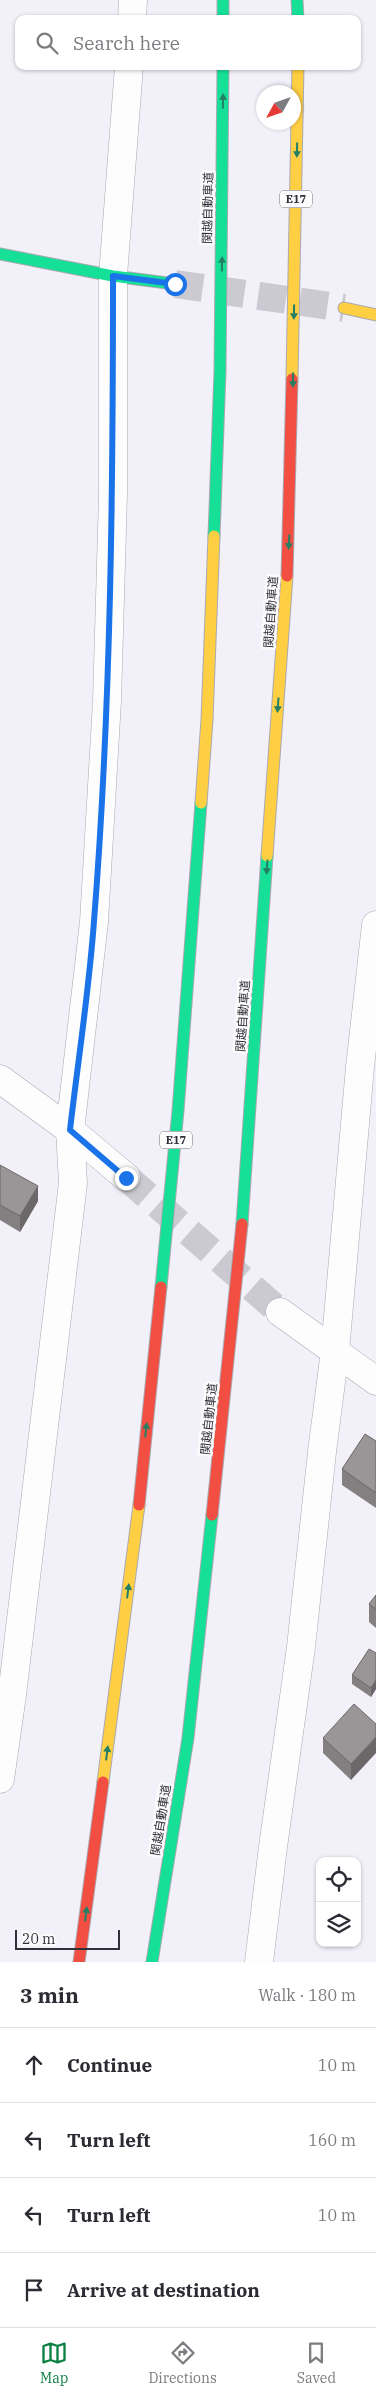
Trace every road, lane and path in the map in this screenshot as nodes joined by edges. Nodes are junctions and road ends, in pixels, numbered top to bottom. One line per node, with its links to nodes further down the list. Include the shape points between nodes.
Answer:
1 (133, 0): 4 (street)
2 (223, 0): 5 (main road)
3 (298, 0): 6 (main road)
4 (132, 15)
5 (223, 15)
6 (298, 15)
7 (128, 70): 11 (street)
8 (223, 70): 23 (main road, 関越自動車道 / E17, one-way to 8, via 138,1507 180,1092 207,720 220,362)
9 (298, 70): 24 (main road, 関越自動車道 / E17, one-way to 24, via 289,540 240,1253 188,1738)
10 (0, 254): 11 (main road)
11 (113, 276): 12 (main road); 17 (street, via 113,495 107,702 94,922)
12 (175, 284)
13 (344, 308): 14 (main road)
14 (376, 315)
15 (376, 926): 20 (street)
16 (0, 1079): 17 (street)
17 (70, 1130): 18 (street); 22 (street, via 73,1183)
18 (126, 1178)
19 (280, 1312): 20 (street)
20 (335, 1352): 21 (street); 25 (street)
21 (376, 1381)
22 (0, 1779)
23 (79, 1962)
24 (152, 1962)
25 (260, 1962)

